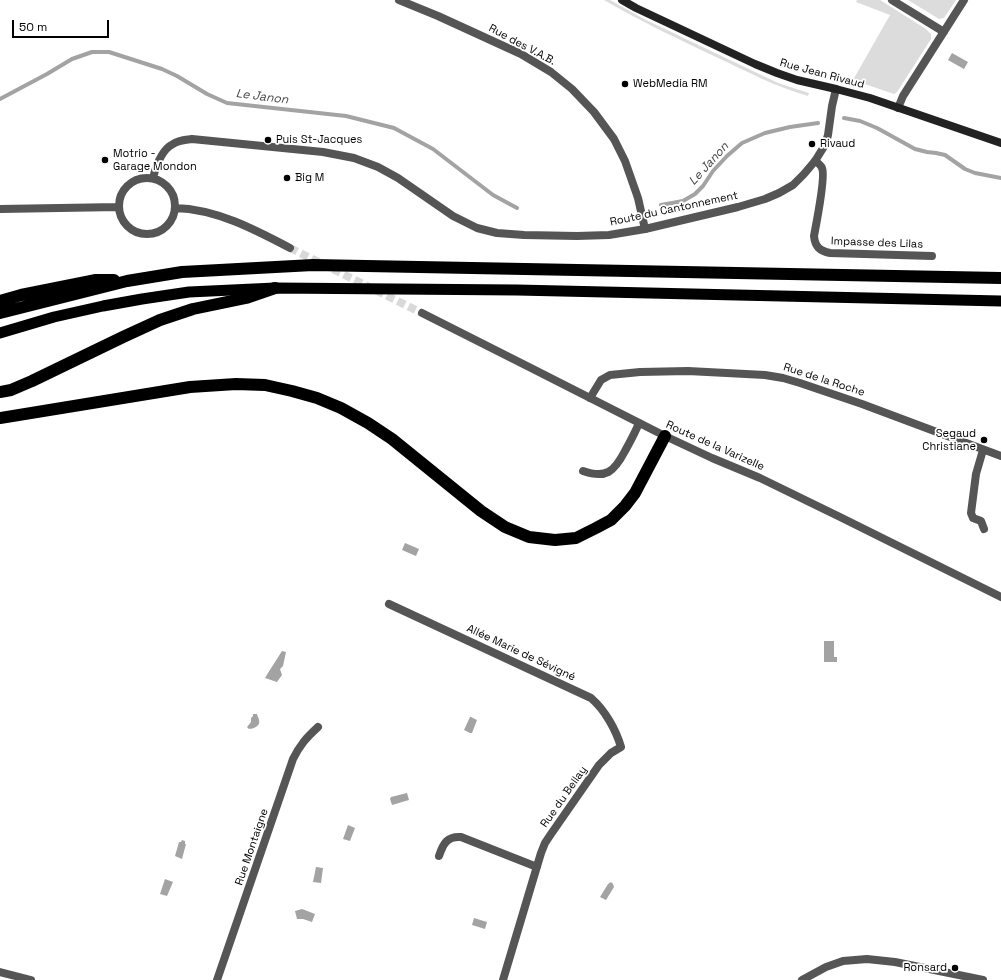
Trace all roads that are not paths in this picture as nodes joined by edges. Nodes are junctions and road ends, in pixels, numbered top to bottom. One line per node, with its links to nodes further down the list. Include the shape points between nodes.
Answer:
1 (399, 0): 14 (street, Rue des V.A.B., via 520,54 572,89 594,112 614,139 638,198)
2 (622, 0): 6 (main road, Rue Jean Rivaud, via 755,64 804,82)
3 (892, 0): 5 (street)
4 (964, 0): 5 (street)
5 (944, 32): 7 (street)
6 (836, 89): 7 (main road, Rue Jean Rivaud); 9 (street, Route du Cantonnement, via 828,135)
7 (898, 108): 8 (main road, Rue Jean Rivaud)
8 (1001, 143)
9 (815, 161): 14 (street, Route du Cantonnement, via 793,185 765,199); 16 (street, Impasse des Lilas, via 823,172 814,236 818,248 830,253)
10 (152, 178): 11 (street, via 136,180 129,185 123,191); 12 (street, via 160,181 172,192); 14 (street, Route du Cantonnement, via 162,155 181,140 323,152 354,158 378,167 452,216 477,228 497,233 577,236 609,235)
11 (119, 207): 12 (street, via 120,216 125,224 142,234 160,232 168,226); 13 (street)
12 (175, 208): 15 (street, via 194,210 237,222)
13 (0, 209)
14 (645, 229)
15 (290, 248)
16 (932, 256)
17 (1001, 278): 18 (highway, via 313,265 182,272)
18 (127, 281): 20 (highway, via 96,280); 22 (highway)
19 (275, 288): 21 (highway, via 502,290); 24 (highway, via 189,292 142,299 54,317); 25 (highway, via 160,320 32,381)
20 (0, 301)
21 (1001, 301)
22 (0, 313)
23 (422, 313): 26 (street, Route de la Varizelle)
24 (0, 333)
25 (0, 392)
26 (590, 398): 28 (street, Route de la Varizelle); 30 (street, Rue de la Roche, via 601,380 610,374 688,371 765,374 862,404)
27 (0, 418): 29 (highway, via 190,387 236,384 292,391 341,408 368,423 505,527 529,537 556,540 576,538 611,520 635,493)
28 (639, 423): 29 (street, Route de la Varizelle); 32 (street, via 615,468 598,475)
29 (665, 436): 34 (street, Route de la Varizelle, via 760,478)
30 (983, 450): 31 (street, Rue de la Roche); 33 (street, via 976,474 971,514 973,518 981,521)
31 (1001, 456)
32 (582, 471)
33 (984, 529)
34 (1001, 597)
35 (389, 604): 37 (street, Allée Marie de Sévigné, via 591,698 615,729)
36 (318, 727): 42 (street, Rue Montaigne, via 305,739 293,759)
37 (621, 748): 39 (street, Rue du Bellay, via 604,759 586,784 545,843)
38 (439, 856): 39 (street, via 446,842 461,837)
39 (537, 867): 43 (street, Rue du Bellay)
40 (0, 972): 41 (street)
41 (31, 980)
42 (217, 980)
43 (503, 980)
44 (802, 980): 45 (street, via 826,967 845,961 867,959 895,962)
45 (983, 980)

